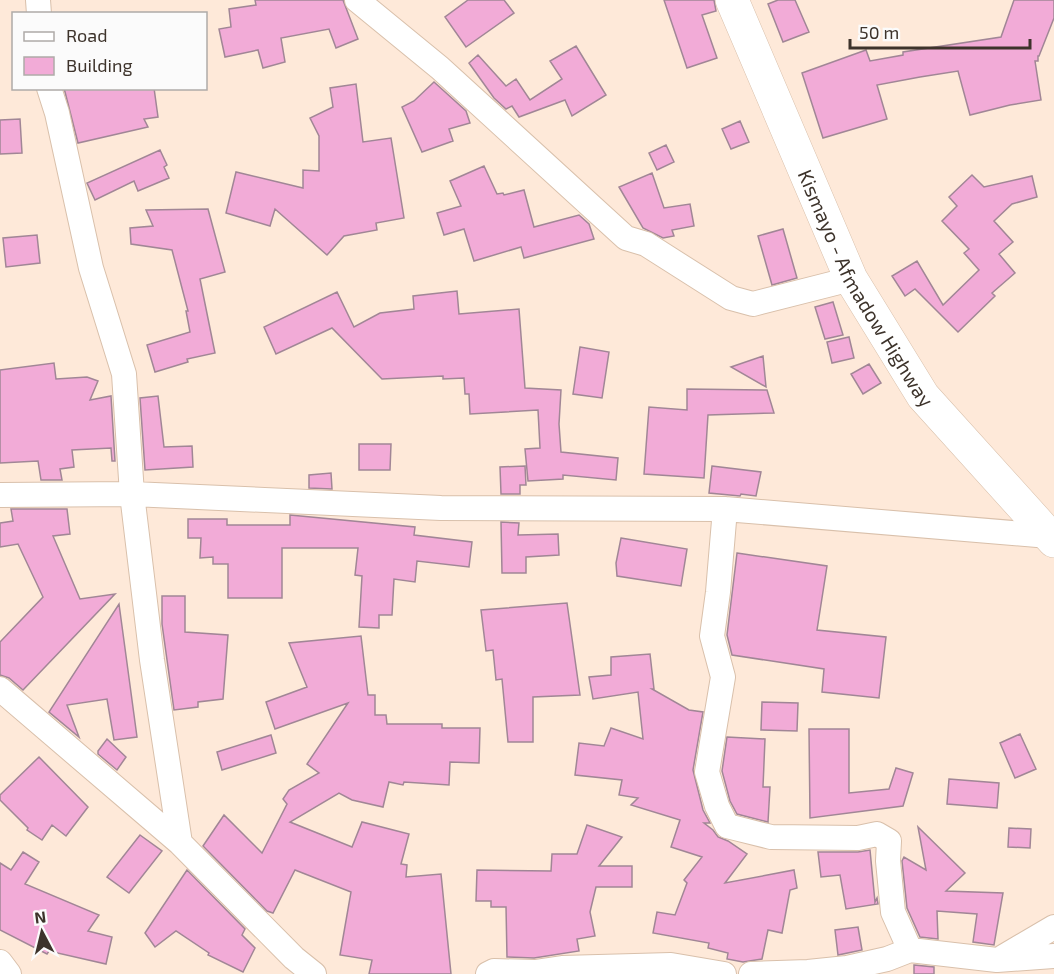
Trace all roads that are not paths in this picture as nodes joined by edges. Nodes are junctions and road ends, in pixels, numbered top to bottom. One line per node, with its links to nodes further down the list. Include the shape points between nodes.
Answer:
1 (357, 0): 4 (street, via 440,68 626,238 646,244 730,298 753,304)
2 (732, 0): 4 (main road, Kismayo - Afmadow Highway)
3 (50, 90): 5 (street, via 91,268 124,374)
4 (851, 279): 8 (main road, Kismayo - Afmadow Highway, via 923,396)
5 (132, 494): 6 (street); 7 (street, via 441,508); 10 (street)
6 (0, 495)
7 (725, 509): 8 (street); 12 (street, via 712,636 723,677 708,772 717,806 727,826 771,837 858,838 876,834 889,841 893,912)
8 (1052, 538)
9 (0, 690): 10 (street)
10 (180, 843): 17 (street)
11 (1054, 927): 15 (street)
12 (910, 950): 15 (street); 20 (street, via 847,968)
13 (1054, 956): 15 (street)
14 (0, 962): 16 (street)
15 (996, 967)
16 (9, 974)
17 (314, 974)
18 (488, 974): 19 (street, via 671,965)
19 (724, 974)
20 (751, 974)

